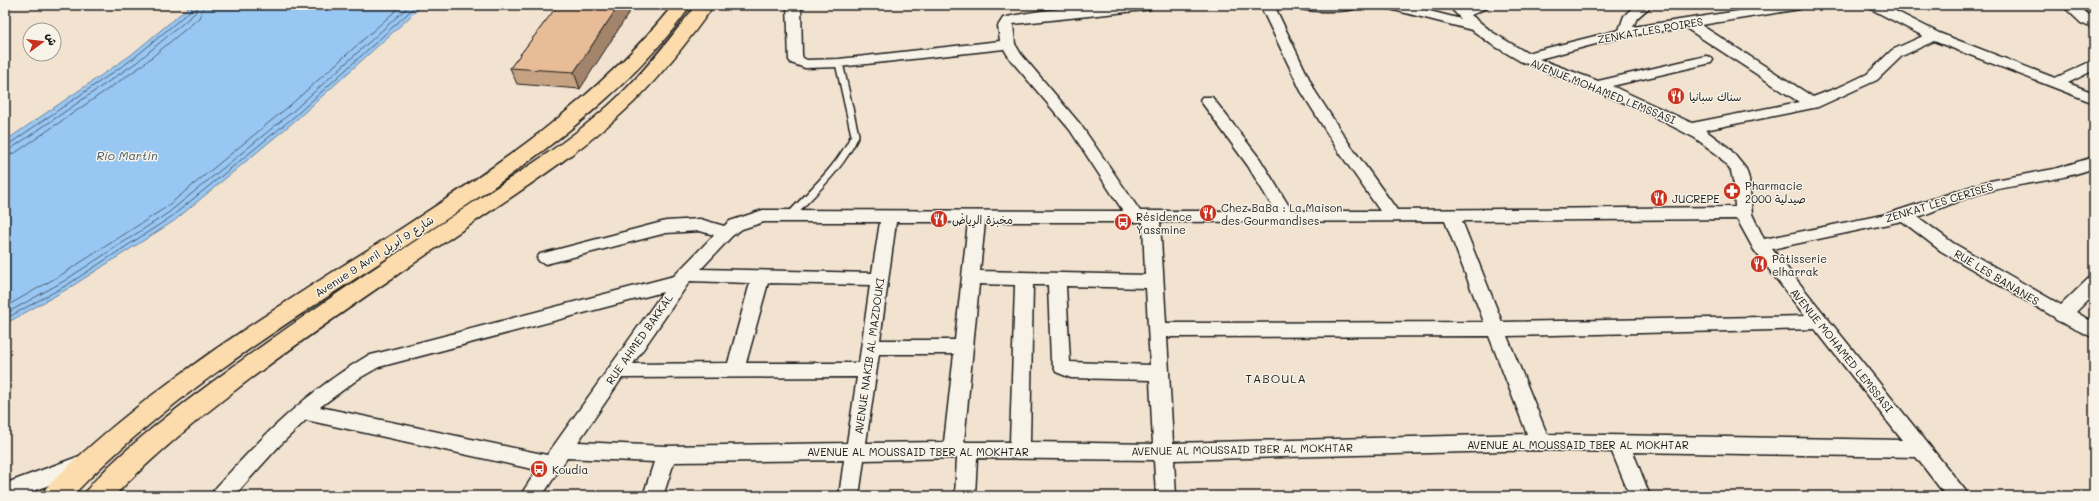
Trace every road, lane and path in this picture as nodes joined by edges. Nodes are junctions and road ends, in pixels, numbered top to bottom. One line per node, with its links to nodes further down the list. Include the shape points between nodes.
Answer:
1 (682, 5): 74 (highway, Avenue 9 Avril شارع 9 أبريل, via 662,32 604,92 525,154 212,364 129,427)
2 (704, 5): 77 (highway, Avenue 9 Avril شارع 9 أبريل, via 681,37 628,97 589,131 551,160 231,381 133,460)
3 (794, 5): 24 (street, via 796,60 805,64)
4 (1267, 5): 35 (street, via 1308,91 1342,145)
5 (1300, 5): 6 (street)
6 (1355, 5)
7 (1391, 5): 18 (street, via 1448,22)
8 (1482, 5): 15 (street)
9 (1645, 5): 19 (street, via 1630,15)
10 (1800, 5): 17 (street, ZENKAT LES POIRES)
11 (1874, 5): 20 (street)
12 (2068, 5): 16 (street)
13 (1145, 6): 21 (street, via 1014,19 1005,26)
14 (2094, 8): 16 (street)
15 (1458, 9): 18 (street, AVENUE MOHAMED LEMSSASI)
16 (2090, 22)
17 (1688, 23): 19 (street, ZENKAT LES POIRES); 30 (street)
18 (1473, 26): 22 (street, AVENUE MOHAMED LEMSSASI)
19 (1626, 32): 22 (street, ZENKAT LES POIRES)
20 (1934, 36): 26 (street); 30 (street, via 1893,56 1869,79)
21 (1008, 44): 24 (street); 40 (street)
22 (1525, 58): 27 (street, AVENUE MOHAMED LEMSSASI)
23 (1706, 60): 27 (street)
24 (839, 63): 34 (lane, via 855,135 852,145 843,157)
25 (2094, 64): 26 (street)
26 (2056, 83): 28 (street)
27 (1595, 86): 31 (street, AVENUE MOHAMED LEMSSASI)
28 (2094, 98)
29 (1207, 100): 41 (street, via 1254,163)
30 (1813, 104): 31 (street)
31 (1690, 128): 33 (street, AVENUE MOHAMED LEMSSASI, via 1720,149 1738,169)
32 (2094, 162): 37 (street, ZENKAT LES CERISES, via 2069,171 1985,187)
33 (1744, 214): 36 (street, RUE AHMED BAKKAL); 43 (street, AVENUE MOHAMED LEMSSASI)
34 (783, 215): 38 (street, RUE AHMED BAKKAL); 42 (street, RUE AHMED BAKKAL, via 749,220)
35 (1392, 215): 36 (street, RUE AHMED BAKKAL); 41 (street, RUE AHMED BAKKAL)
36 (1451, 215): 55 (street)
37 (1905, 215): 43 (street, ZENKAT LES CERISES); 53 (street, RUE LES BANANES, via 1980,268)
38 (889, 216): 39 (street, RUE AHMED BAKKAL); 49 (street, AVENUE NAKIB AL MAZDOUKI)
39 (977, 216): 40 (street, RUE AHMED BAKKAL); 46 (street)
40 (1143, 217): 41 (street, RUE AHMED BAKKAL); 51 (street)
41 (1287, 217)
42 (726, 232): 44 (street, via 700,225 670,226); 47 (street, RUE AHMED BAKKAL)
43 (1760, 246): 54 (street, AVENUE MOHAMED LEMSSASI)
44 (546, 258)
45 (761, 276): 47 (street); 49 (street); 61 (street)
46 (971, 277): 48 (street); 59 (street)
47 (683, 278): 60 (street, RUE AHMED BAKKAL); 64 (street, via 374,361 354,372)
48 (1024, 278): 50 (street); 70 (street)
49 (880, 279): 58 (street, AVENUE NAKIB AL MAZDOUKI)
50 (1057, 279): 51 (street); 63 (street, via 1060,360 1063,367 1071,371)
51 (1155, 282): 56 (street)
52 (2094, 283): 53 (street)
53 (2062, 314): 57 (street, RUE LES BANANES)
54 (1820, 322): 55 (street); 67 (street, AVENUE MOHAMED LEMSSASI)
55 (1495, 329): 56 (street); 65 (street)
56 (1157, 330): 63 (street)
57 (2094, 331)
58 (871, 347): 59 (street); 62 (street, AVENUE NAKIB AL MAZDOUKI)
59 (963, 347): 68 (street)
60 (617, 370): 61 (street); 73 (street, RUE AHMED BAKKAL)
61 (735, 370): 62 (street)
62 (867, 370): 69 (street, AVENUE NAKIB AL MAZDOUKI)
63 (1160, 373): 71 (street)
64 (302, 411): 73 (street, AVENUE AL MOUSSAID TBER AL MOKHTAR); 78 (street, via 274,437)
65 (1540, 442): 66 (street, AVENUE AL MOUSSAID TBER AL MOKHTAR); 71 (street, AVENUE AL MOUSSAID TBER AL MOKHTAR)
66 (1619, 443): 67 (street, AVENUE AL MOUSSAID TBER AL MOKHTAR); 84 (street)
67 (1921, 449): 85 (street, AVENUE MOHAMED LEMSSASI)
68 (960, 450): 69 (street, AVENUE AL MOUSSAID TBER AL MOKHTAR); 70 (street, AVENUE AL MOUSSAID TBER AL MOKHTAR); 82 (street)
69 (856, 451): 72 (street, AVENUE AL MOUSSAID TBER AL MOKHTAR); 81 (street, AVENUE NAKIB AL MAZDOUKI)
70 (1020, 451): 71 (street, AVENUE AL MOUSSAID TBER AL MOKHTAR)
71 (1164, 452): 83 (street)
72 (666, 454): 73 (street, AVENUE AL MOUSSAID TBER AL MOKHTAR); 80 (street)
73 (557, 457): 79 (street, RUE AHMED BAKKAL)
74 (92, 460): 75 (street, via 32,481); 76 (highway, Avenue 9 Avril شارع 9 أبريل)
75 (5, 496)
76 (55, 496)
77 (97, 496)
78 (221, 496)
79 (530, 496)
80 (653, 496)
81 (849, 496)
82 (965, 496)
83 (1166, 496)
84 (1640, 496)
85 (1958, 496)

